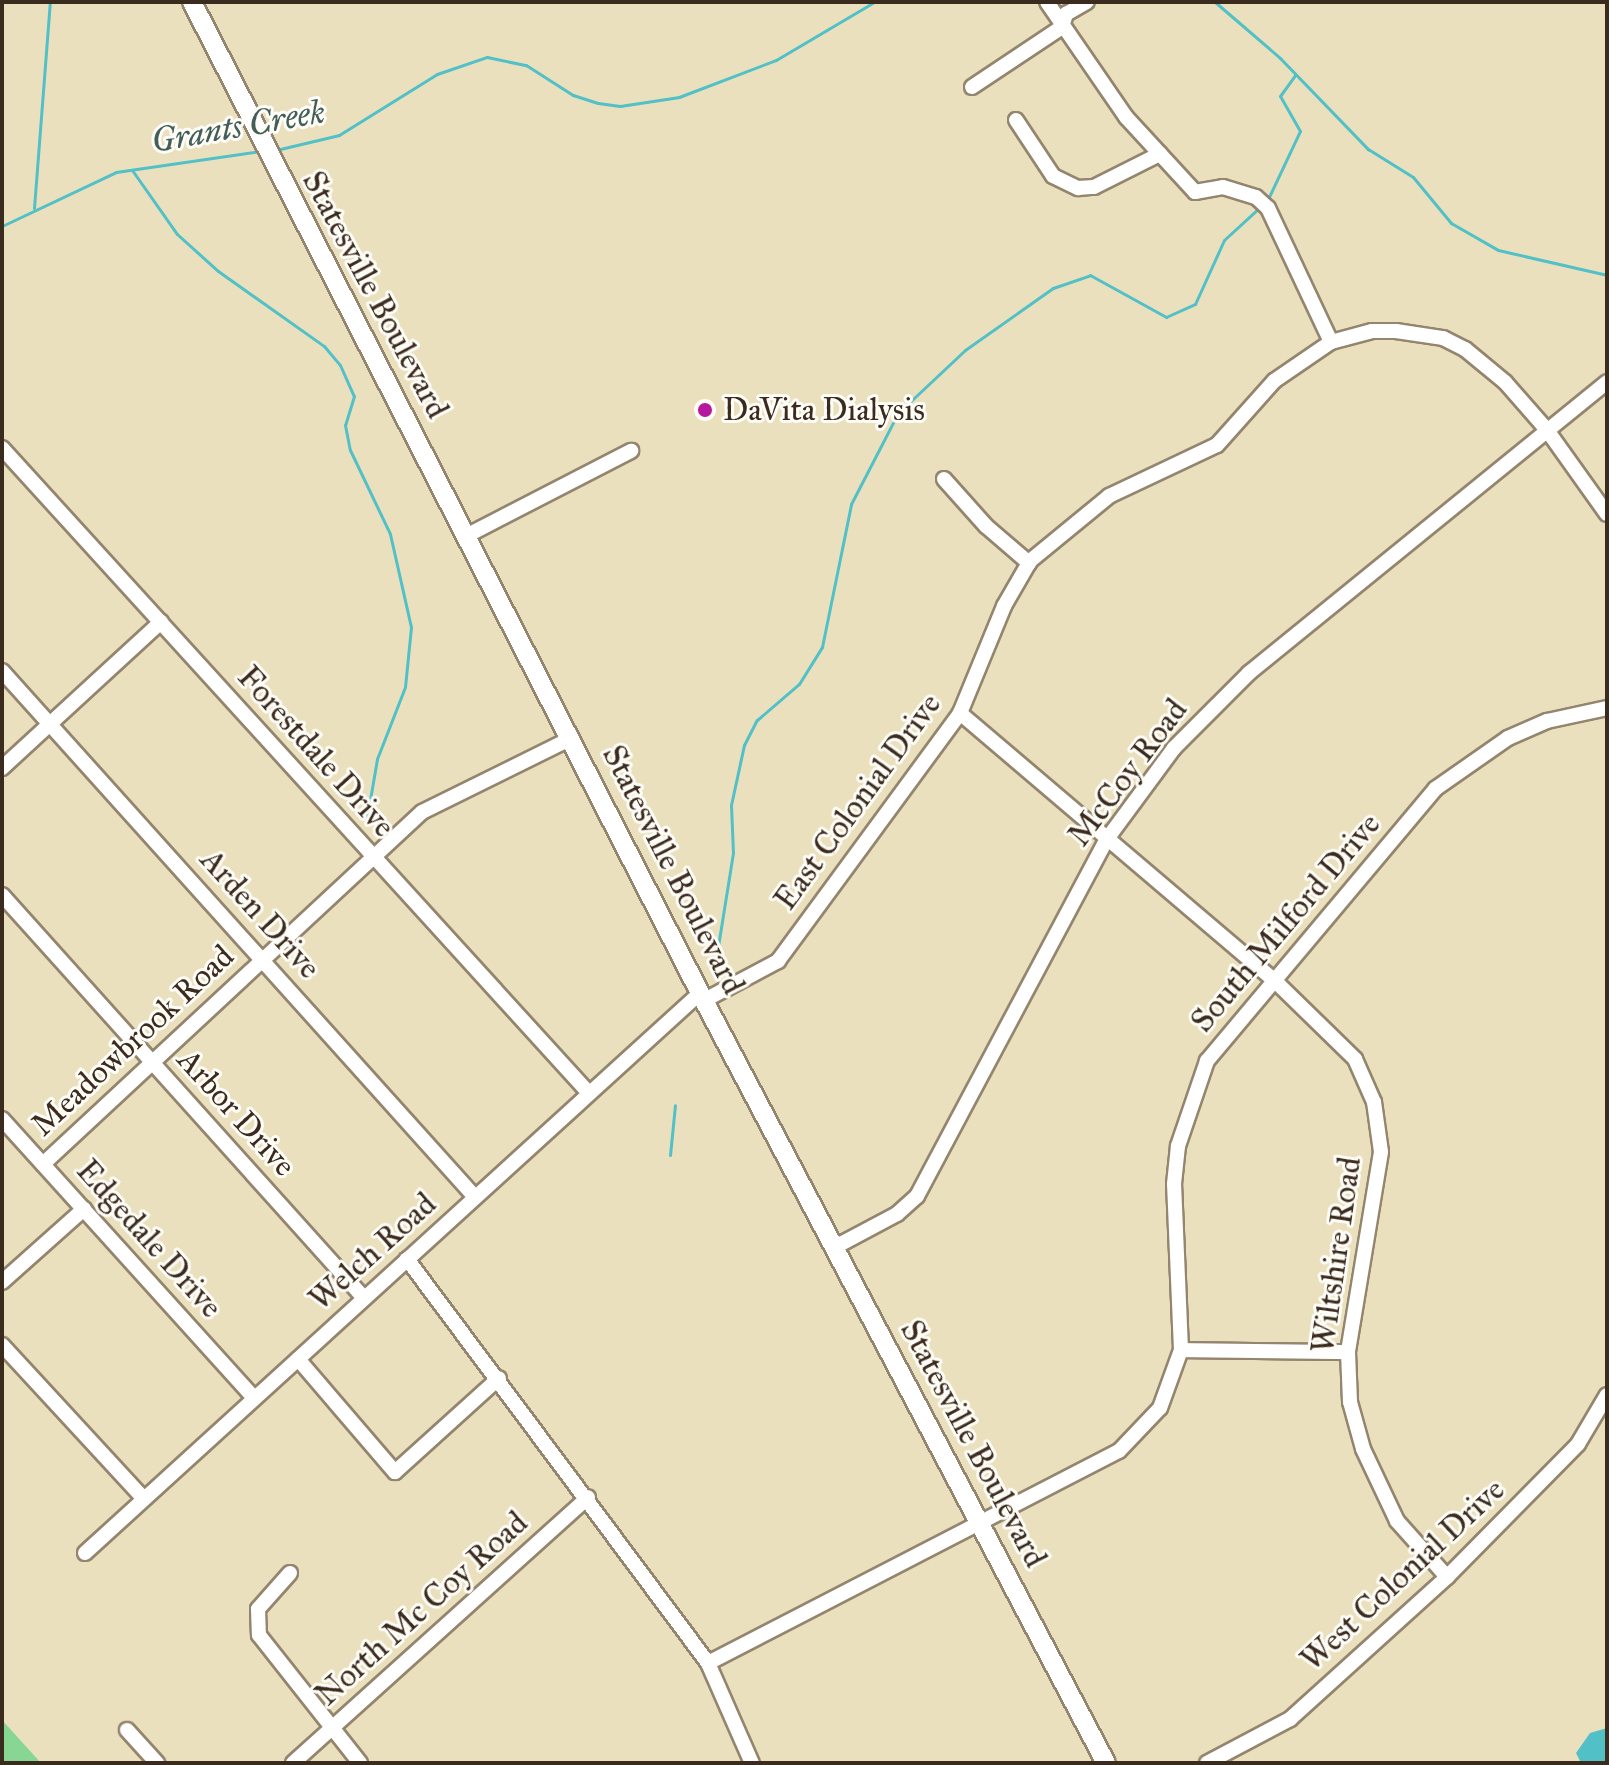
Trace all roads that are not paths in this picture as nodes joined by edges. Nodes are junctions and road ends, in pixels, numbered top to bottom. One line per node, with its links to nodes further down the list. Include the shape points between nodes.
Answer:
1 (192, 2): 15 (main road, Statesville Boulevard)
2 (1047, 2): 4 (street)
3 (1087, 2): 4 (street, via 1066,14)
4 (1062, 27): 5 (street); 7 (street, via 1126,117)
5 (972, 87)
6 (1016, 120): 7 (street, via 1053,176 1078,188 1105,183)
7 (1160, 154): 8 (street, via 1195,192 1223,187 1256,197 1268,208)
8 (1331, 342): 10 (street, East Colonial Drive, via 1372,331 1443,338 1484,362); 16 (street, East Colonial Drive, via 1274,381 1217,445 1109,496)
9 (1607, 382): 10 (street, McCoy Road)
10 (1547, 430): 14 (street); 24 (street, McCoy Road, via 1249,673 1174,748)
11 (2, 448): 17 (street, Forestdale Drive)
12 (631, 451): 15 (street)
13 (944, 479): 16 (street)
14 (1607, 514)
15 (466, 536): 22 (main road, Statesville Boulevard)
16 (1029, 563): 20 (street, East Colonial Drive, via 1004,606)
17 (161, 622): 21 (street); 25 (street, Forestdale Drive)
18 (2, 671): 21 (street, Arden Drive)
19 (1607, 708): 28 (street, South Milford Drive, via 1547,721 1457,771 1435,789)
20 (960, 713): 24 (street, Wiltshire Road); 29 (street, East Colonial Drive, via 778,961)
21 (51, 724): 23 (street); 27 (street, Arden Drive)
22 (572, 738): 25 (street, Meadowbrook Road, via 422,812); 29 (main road, Statesville Boulevard)
23 (2, 768)
24 (1107, 839): 28 (street, Wiltshire Road); 36 (street, McCoy Road, via 917,1196 897,1214)
25 (374, 858): 27 (street, Meadowbrook Road); 31 (street, Forestdale Drive)
26 (2, 895): 30 (street, Arbor Drive)
27 (262, 958): 30 (street, Meadowbrook Road); 34 (street, Arden Drive)
28 (1273, 979): 41 (street, South Milford Drive, via 1207,1061 1178,1146 1174,1184); 42 (street, Wiltshire Road, via 1355,1059 1379,1126 1379,1188)
29 (702, 997): 31 (street, Welch Road); 36 (main road, Statesville Boulevard)
30 (153, 1062): 33 (street, Meadowbrook Road); 39 (street, Arbor Drive)
31 (588, 1092): 34 (street, Welch Road)
32 (2, 1119): 33 (street, Edgedale Drive)
33 (43, 1164): 35 (street, Edgedale Drive)
34 (475, 1197): 37 (street, Welch Road)
35 (84, 1209): 38 (street); 45 (street, Edgedale Drive)
36 (835, 1247): 49 (main road, Statesville Boulevard)
37 (407, 1259): 39 (street, Welch Road); 44 (street)
38 (2, 1282)
39 (364, 1298): 43 (street, Welch Road)
40 (2, 1345): 48 (street)
41 (1181, 1350): 42 (street); 49 (street, South Milford Drive, via 1160,1408 1119,1451)
42 (1348, 1352): 52 (street, Wiltshire Road, via 1350,1402 1363,1449 1397,1521)
43 (298, 1359): 44 (street, via 395,1472); 45 (street, Welch Road)
44 (499, 1378): 47 (street)
45 (254, 1398): 48 (street, Welch Road)
46 (1605, 1403): 52 (street, West Colonial Drive, via 1578,1444)
47 (588, 1497): 53 (street); 54 (street, North Mc Coy Road)
48 (144, 1499): 50 (street, Welch Road)
49 (982, 1524): 53 (street, South Milford Drive); 60 (main road, Statesville Boulevard)
50 (85, 1553)
51 (290, 1573): 54 (street, via 258,1609 259,1635)
52 (1447, 1577): 61 (street, West Colonial Drive, via 1290,1719)
53 (708, 1663): 59 (street)
54 (331, 1727): 57 (street, North Mc Coy Road); 58 (street)
55 (127, 1730): 56 (street)
56 (157, 1763)
57 (293, 1763)
58 (360, 1763)
59 (752, 1763)
60 (1106, 1763)
61 (1207, 1763)

